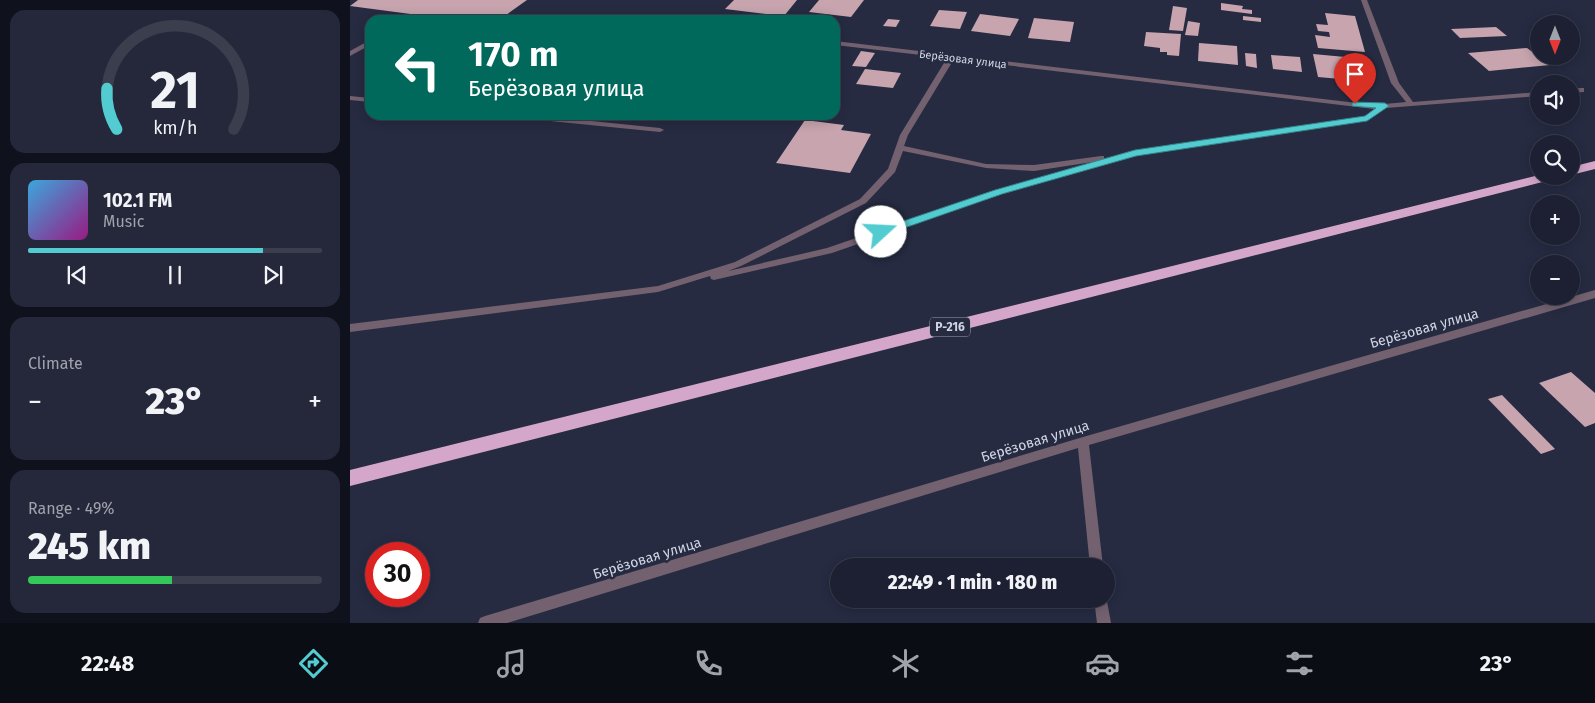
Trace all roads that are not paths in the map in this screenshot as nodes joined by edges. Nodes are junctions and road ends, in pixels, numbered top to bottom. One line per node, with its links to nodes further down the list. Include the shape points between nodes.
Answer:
1 (1364, 0): 9 (street, via 1395,83)
2 (840, 44): 5 (street, Берёзовая улица)
3 (365, 45): 4 (street)
4 (350, 54)
5 (951, 58): 10 (street, Берёзовая улица); 13 (street, via 904,135)
6 (1530, 95): 9 (street, Берёзовая улица)
7 (350, 98): 8 (street)
8 (365, 100)
9 (1411, 104): 10 (street, Берёзовая улица)
10 (1385, 106): 14 (street, via 1367,118)
11 (560, 120): 12 (street)
12 (660, 130)
13 (900, 148): 14 (street, via 986,166 1034,168); 18 (street, via 892,170 863,201 738,264)
14 (1135, 153): 18 (street, via 999,192 829,251)
15 (1595, 165): 16 (highway)
16 (1580, 169)
17 (1530, 181): 22 (highway, Р-216)
18 (658, 289): 20 (street)
19 (1595, 294): 21 (street, Берёзовая улица)
20 (350, 328)
21 (1083, 442): 23 (street); 25 (street, Берёзовая улица)
22 (350, 478)
23 (1096, 558)
24 (1102, 608): 26 (street)
25 (485, 623)
26 (1104, 623)

